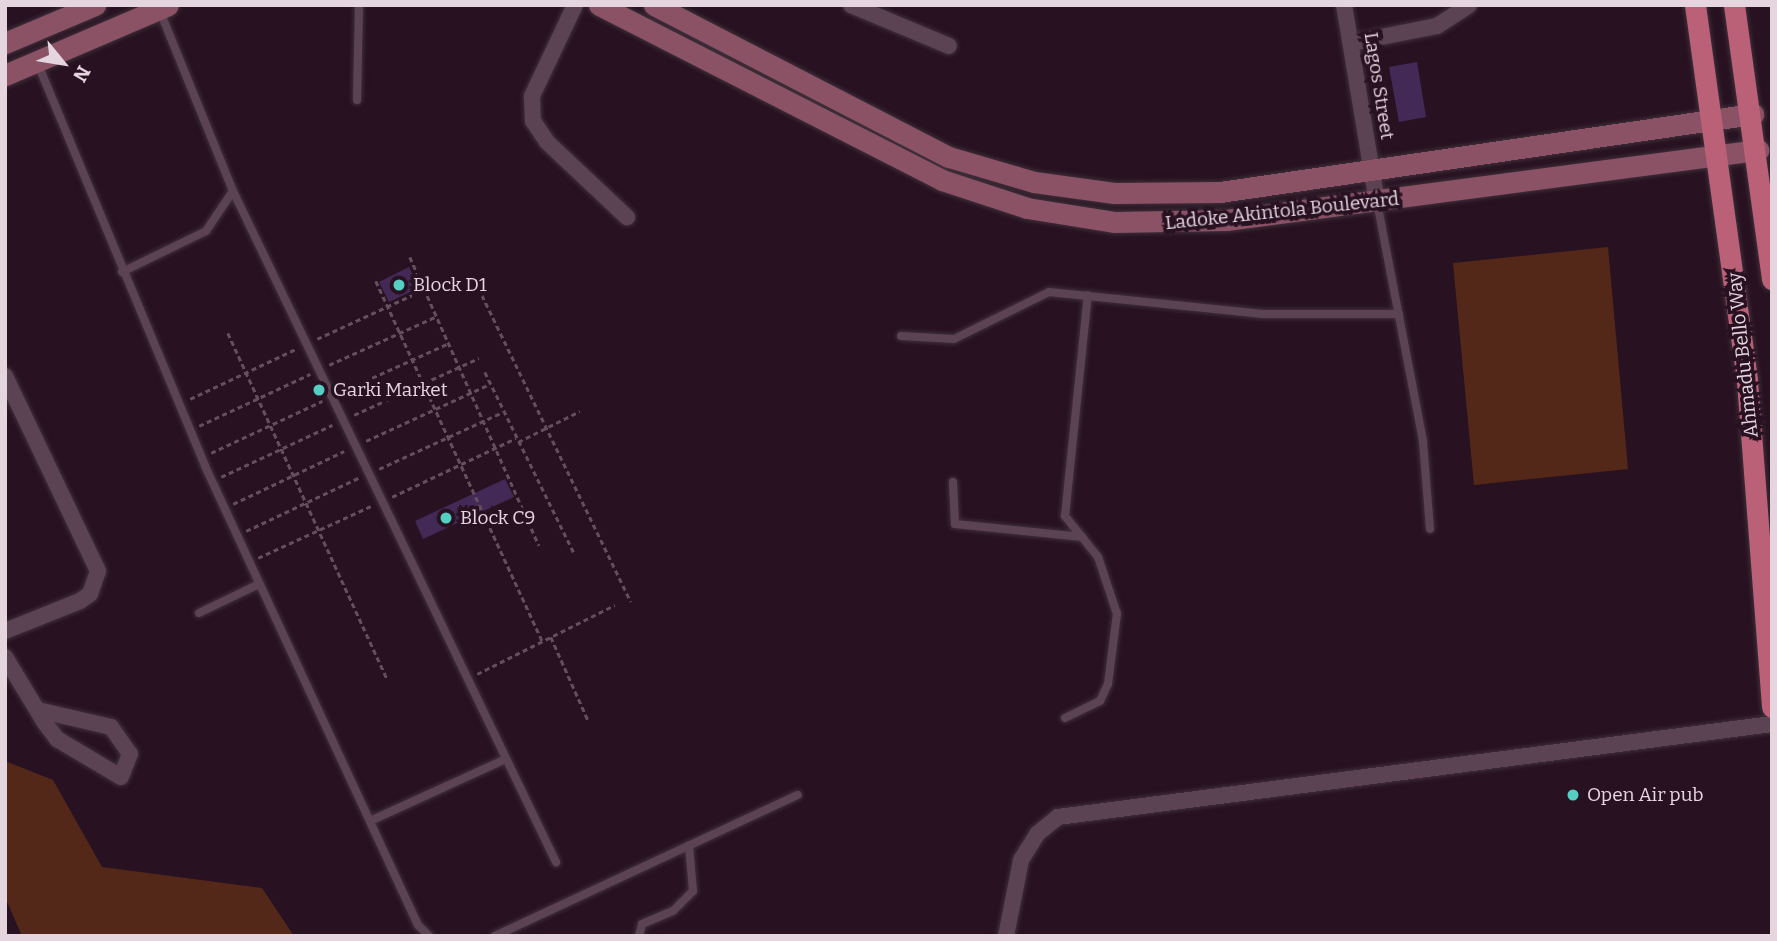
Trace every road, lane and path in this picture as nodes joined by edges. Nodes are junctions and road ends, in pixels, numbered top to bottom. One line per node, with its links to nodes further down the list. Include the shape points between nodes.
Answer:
1 (95, 5): 12 (street)
2 (359, 5): 17 (lane)
3 (575, 5): 25 (street, via 531,96 533,121 547,142)
4 (599, 5): 24 (street, Ladoke Akintola Boulevard, via 904,163 1027,208 1169,224)
5 (654, 5): 22 (street, Ladoke Akintola Boulevard, via 926,146 1024,179 1167,196)
6 (851, 5): 14 (street)
7 (1345, 5): 13 (street, Lagos Street)
8 (1469, 5): 13 (street, via 1437,26)
9 (1695, 5): 19 (main road, Ahmadu Bello Way)
10 (1734, 5): 18 (main road, Ahmadu Bello Way)
11 (162, 7): 15 (street); 23 (lane)
12 (5, 43)
13 (1351, 43): 22 (street, Lagos Street)
14 (949, 46)
15 (37, 62): 16 (street); 27 (lane)
16 (5, 75)
17 (357, 100)
18 (1753, 114): 19 (street, Ladoke Akintola Boulevard); 20 (main road, Ahmadu Bello Way)
19 (1714, 122): 21 (main road, Ahmadu Bello Way); 22 (street, Ladoke Akintola Boulevard)
20 (1758, 150): 21 (street, Ladoke Akintola Boulevard); 28 (main road, Ahmadu Bello Way)
21 (1719, 157): 24 (street, Ladoke Akintola Boulevard); 62 (main road, Ahmadu Bello Way, via 1749,406)
22 (1371, 173): 24 (street, Lagos Street)
23 (233, 191): 27 (lane, via 206,231); 60 (lane)
24 (1377, 202): 32 (lane)
25 (627, 217)
26 (410, 257): 36 (path)
27 (122, 272): 52 (lane)
28 (1772, 279)
29 (376, 281): 58 (path)
30 (482, 295): 44 (path)
31 (1088, 295): 32 (lane, via 1263,314); 34 (lane, via 1049,292 1027,298 954,339); 49 (lane, via 1065,516)
32 (1399, 314): 48 (lane, via 1423,442)
33 (228, 332): 61 (path)
34 (901, 336)
35 (479, 358): 36 (path)
36 (460, 367): 40 (path)
37 (485, 372): 39 (path)
38 (5, 376): 56 (street, via 98,571 90,594 80,601)
39 (490, 384): 40 (path); 42 (path)
40 (471, 393): 43 (path)
41 (580, 411): 44 (path)
42 (503, 412): 43 (path); 45 (path)
43 (484, 421): 46 (path)
44 (546, 428): 45 (path); 53 (path)
45 (517, 440): 46 (path); 51 (path)
46 (496, 448): 50 (path)
47 (953, 482): 49 (lane, via 955,524)
48 (1430, 529)
49 (1082, 537): 64 (lane, via 1098,557 1117,614 1104,692)
50 (540, 544)
51 (575, 555)
52 (259, 584): 55 (lane); 69 (lane)
53 (631, 602)
54 (615, 605): 57 (path)
55 (199, 613)
56 (5, 631)
57 (551, 637): 58 (path); 65 (path)
58 (542, 641): 60 (path)
59 (5, 657): 63 (street)
60 (467, 678): 67 (lane)
61 (387, 679)
62 (1772, 707)
63 (38, 710): 63 (street, via 72,751 121,777 130,754 111,727)
64 (1065, 718)
65 (588, 720)
66 (1772, 724): 72 (street, via 1058,817 1037,834 1021,860)
67 (506, 759): 69 (lane); 71 (lane)
68 (798, 795): 70 (lane)
69 (370, 821): 73 (lane)
70 (689, 845): 74 (lane); 75 (lane, via 693,891 673,911 642,924)
71 (556, 862)
72 (1005, 934)
73 (429, 936)
74 (495, 936)
75 (639, 936)

